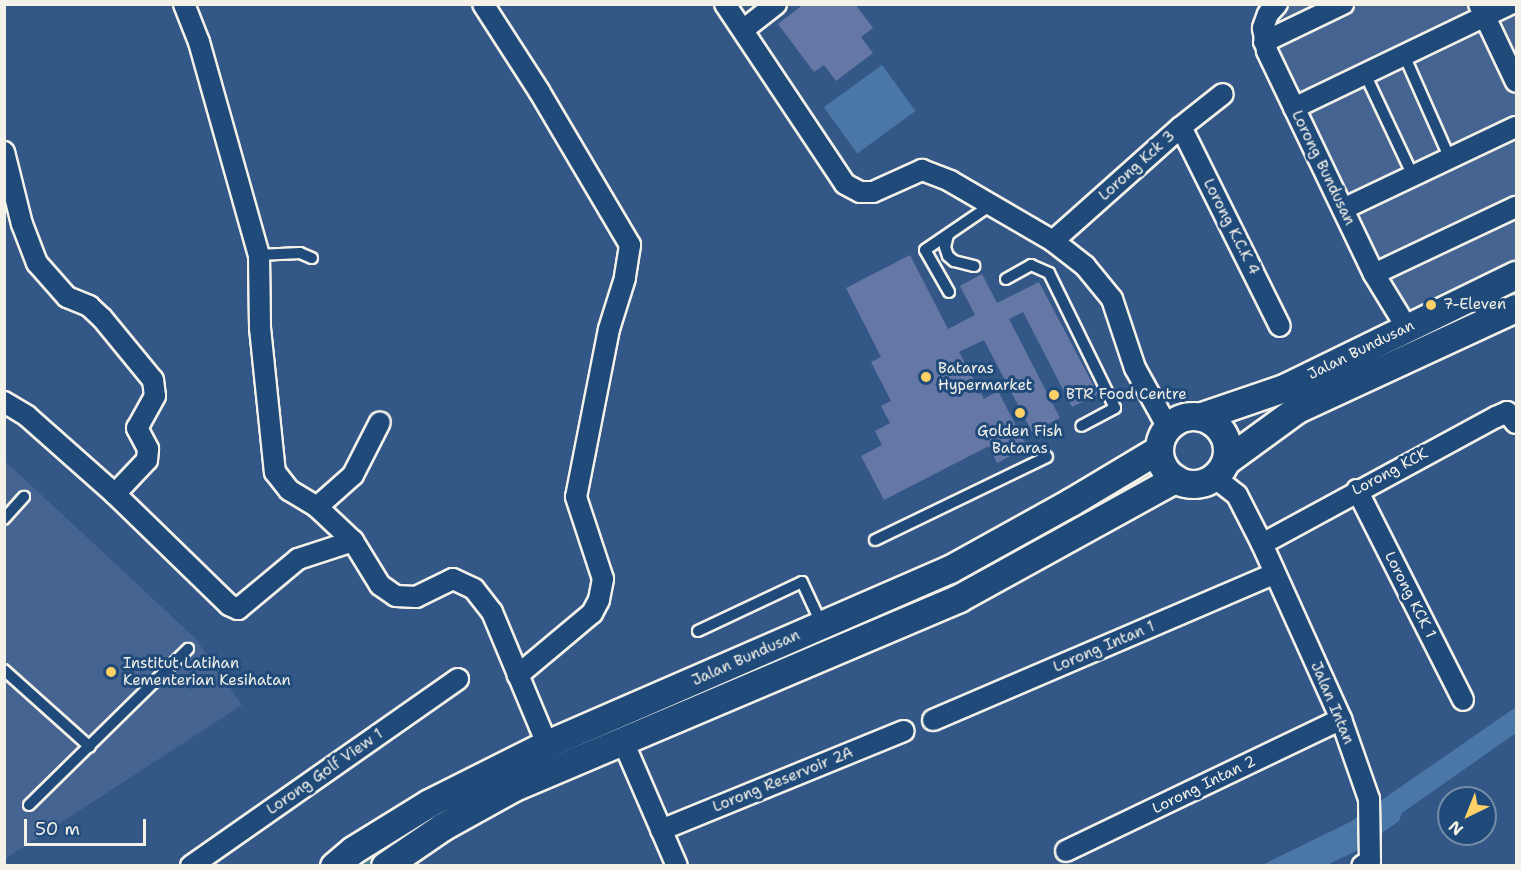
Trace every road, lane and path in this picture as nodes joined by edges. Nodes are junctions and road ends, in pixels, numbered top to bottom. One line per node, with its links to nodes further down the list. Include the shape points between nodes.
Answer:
1 (184, 4): 26 (street, via 199,42)
2 (483, 4): 58 (street, via 630,244 625,278 609,328 576,497 603,579 599,600 592,612)
3 (725, 4): 9 (street)
4 (776, 4): 9 (street)
5 (1277, 4): 10 (street, via 1263,28)
6 (1343, 4): 10 (street)
7 (1510, 4): 8 (street)
8 (1482, 10): 11 (street); 13 (street)
9 (743, 30): 21 (street, via 845,184 860,192 873,192 922,170)
10 (1264, 42): 15 (street, Lorong Bundusan)
11 (1404, 55): 12 (street); 19 (lane)
12 (1365, 74): 15 (street); 20 (lane)
13 (1516, 82)
14 (1223, 94): 16 (street, Lorong Kck 3)
15 (1294, 108): 23 (street, Lorong Bundusan)
16 (1181, 127): 25 (street, Lorong Kck 3); 34 (street, Lorong K.C.K 4)
17 (1516, 127): 19 (street)
18 (4, 152): 46 (street, via 22,224 37,263 68,297 89,306 102,318 153,381 155,396 137,428 148,449 147,460)
19 (1450, 159): 20 (street)
20 (1413, 176): 23 (street)
21 (991, 205): 24 (lane); 25 (street)
22 (1516, 207): 29 (street)
23 (1343, 209): 29 (street, Lorong Bundusan)
24 (948, 235): 28 (lane, via 948,256); 32 (lane, via 925,250)
25 (1053, 241): 41 (street, via 1085,266 1112,299)
26 (258, 255): 27 (lane, via 300,253); 48 (street, via 260,328 275,472 289,490)
27 (312, 258)
28 (974, 266)
29 (1374, 274): 35 (street, Lorong Bundusan)
30 (1516, 275): 35 (main road, Jalan Bundusan)
31 (1006, 279): 40 (lane, via 1031,265 1049,273 1115,408)
32 (950, 292)
33 (1516, 308): 43 (main road, Jalan Bundusan, via 1297,409)
34 (1280, 326)
35 (1407, 328): 37 (main road, Jalan Bundusan, via 1284,388)
36 (4, 402): 46 (street, via 27,416)
37 (1202, 416): 41 (main road, via 1183,416); 43 (main road, via 1212,421 1226,439)
38 (380, 422): 48 (street, via 353,474)
39 (1516, 423): 45 (street, Lorong KCK, via 1507,412)
40 (1081, 426)
41 (1163, 438): 44 (main road, via 1160,461); 54 (main road, Jalan Bundusan, via 1071,502 950,569)
42 (1047, 457): 50 (lane)
43 (1220, 469): 44 (main road, via 1195,484); 52 (street, Jalan Intan)
44 (1175, 479): 64 (main road, Jalan Bundusan, via 959,598)
45 (1357, 490): 52 (street, Lorong KCK); 60 (street, Lorong KCK 1)
46 (115, 494): 51 (street, via 212,591 238,609 298,559)
47 (24, 497): 49 (lane)
48 (317, 507): 51 (street)
49 (4, 519)
50 (875, 540)
51 (353, 541): 58 (street, via 380,585 396,596 416,597 453,579 474,589 492,612)
52 (1262, 544): 53 (street, Jalan Intan)
53 (1274, 574): 61 (street, Jalan Intan); 62 (street, Lorong Intan 1)
54 (822, 625): 55 (lane, via 802,582); 65 (main road, Jalan Bundusan)
55 (698, 631)
56 (188, 649): 66 (lane)
57 (4, 670): 66 (lane)
58 (518, 675): 65 (street)
59 (458, 678): 71 (street, Lorong Golf View 1)
60 (1463, 700)
61 (1341, 719): 69 (street, Lorong Intan 2); 70 (street, Jalan Intan, via 1369,799)
62 (933, 720)
63 (904, 731): 68 (street, Lorong Reservoir 2A)
64 (622, 739): 68 (street); 73 (main road, Jalan Bundusan, via 514,787 442,826)
65 (547, 744): 72 (main road, Jalan Bundusan, via 429,803)
66 (90, 747): 67 (lane)
67 (29, 805)
68 (661, 830): 74 (street)
69 (1066, 851)
70 (1368, 860)
71 (191, 866)
72 (334, 866)
73 (386, 866)
74 (677, 866)

